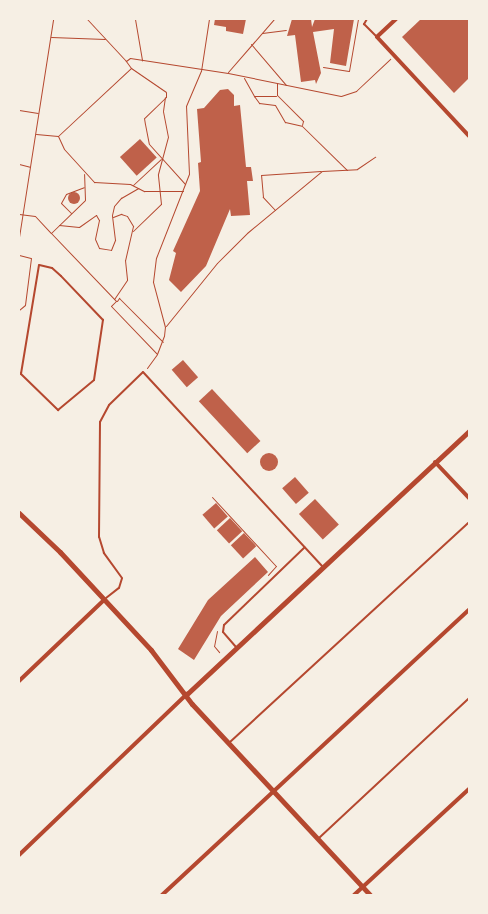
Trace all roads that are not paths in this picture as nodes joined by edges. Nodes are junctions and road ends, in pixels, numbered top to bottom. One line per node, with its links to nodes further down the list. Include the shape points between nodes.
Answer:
1 (367, 19): 3 (lane, via 364,24)
2 (396, 19): 3 (street)
3 (377, 37): 4 (street)
4 (469, 136)
5 (20, 373): 5 (lane, via 58,410 68,405 94,380 103,320 52,268 39,264)
6 (469, 431): 7 (street)
7 (436, 462): 8 (street); 12 (street)
8 (469, 498)
9 (19, 513): 13 (street)
10 (469, 522): 19 (lane)
11 (305, 547): 12 (lane); 13 (lane, via 143,372 109,405 100,422 99,537 104,553 122,578 119,588); 15 (lane, via 224,625 223,632)
12 (324, 568): 15 (street)
13 (104, 600): 16 (street); 17 (street)
14 (469, 610): 21 (street)
15 (238, 648): 17 (street)
16 (19, 681)
17 (187, 694): 19 (street); 23 (street)
18 (469, 698): 22 (lane)
19 (229, 744): 21 (street)
20 (469, 789): 24 (street)
21 (274, 792): 22 (street); 25 (street)
22 (318, 840): 24 (street)
23 (19, 855)
24 (363, 888): 26 (street); 27 (street)
25 (162, 895)
26 (354, 895)
27 (370, 895)

